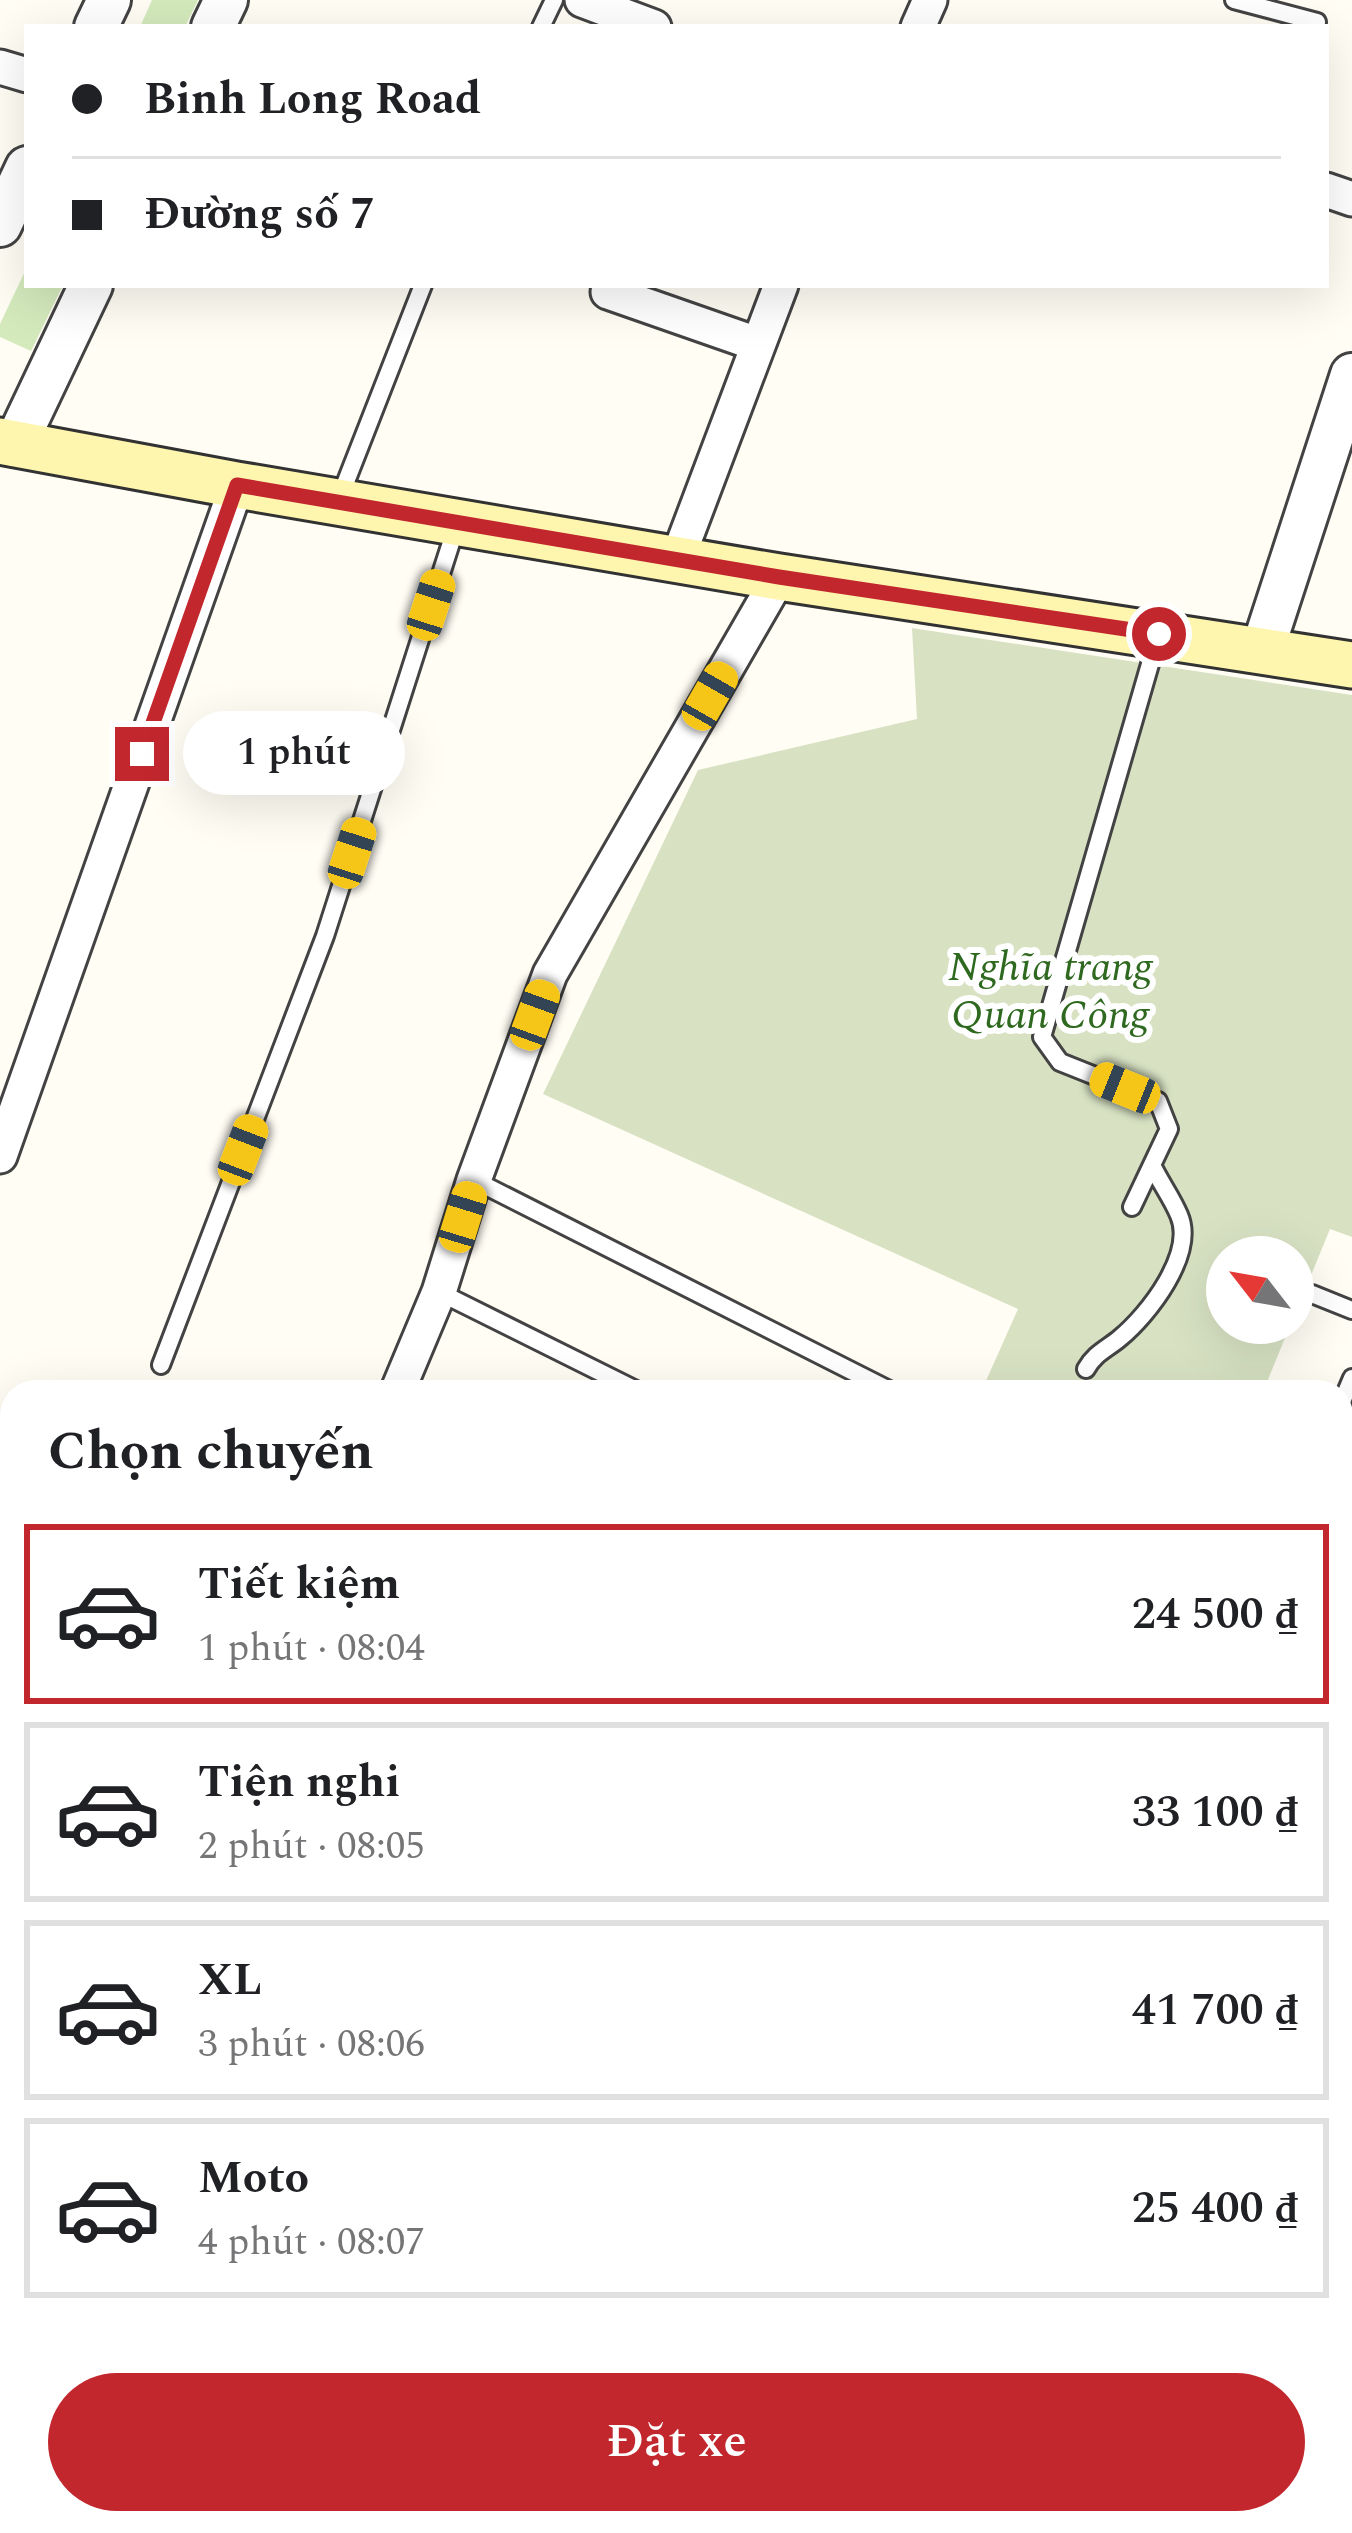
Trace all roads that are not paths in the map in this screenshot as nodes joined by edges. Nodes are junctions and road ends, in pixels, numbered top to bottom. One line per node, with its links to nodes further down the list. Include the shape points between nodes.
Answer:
1 (582, 0): 3 (street)
2 (1234, 0): 4 (lane)
3 (646, 24)
4 (1316, 24)
5 (24, 174): 6 (street)
6 (0, 225)
7 (89, 288): 13 (street)
8 (422, 288): 15 (lane)
9 (609, 288): 11 (street)
10 (780, 288): 11 (street)
11 (757, 344): 17 (street)
12 (1352, 375): 20 (street)
13 (8, 443): 14 (main road)
14 (237, 485): 15 (main road); 22 (street)
15 (338, 503): 16 (main road)
16 (457, 523): 17 (main road); 29 (lane, via 326,936)
17 (677, 560): 18 (main road)
18 (779, 577): 19 (main road); 24 (street, via 550,974)
19 (1159, 634): 20 (main road); 23 (lane, via 1042,1037 1060,1062 1158,1101 1169,1129)
20 (1262, 651): 21 (main road)
21 (1352, 664)
22 (0, 1156)
23 (1152, 1165): 25 (lane); 30 (lane, via 1180,1217 1170,1278)
24 (474, 1180): 26 (street); 33 (lane)
25 (1132, 1207)
26 (439, 1292): 31 (street); 32 (lane)
27 (1314, 1295): 28 (lane)
28 (1352, 1310)
29 (161, 1365)
30 (1086, 1369)
31 (402, 1380)
32 (616, 1380)
33 (869, 1380)

